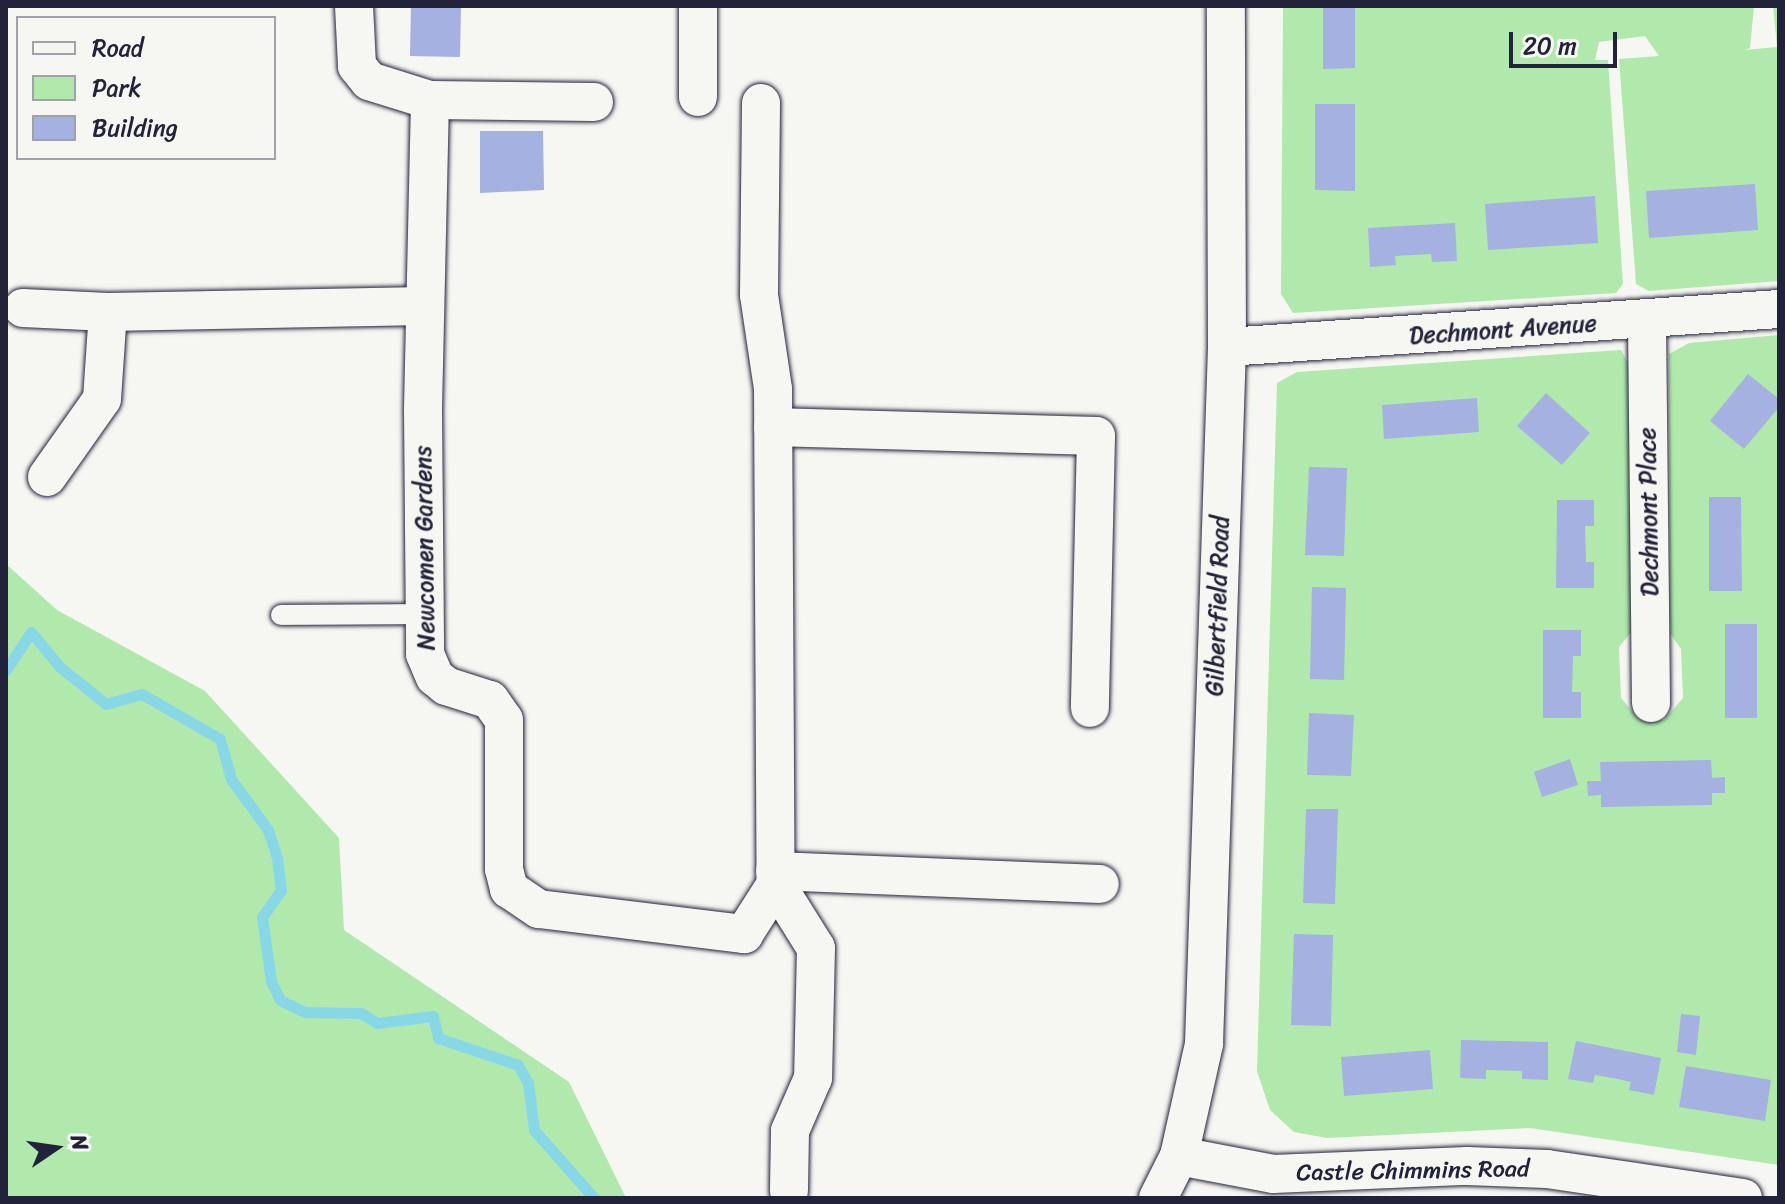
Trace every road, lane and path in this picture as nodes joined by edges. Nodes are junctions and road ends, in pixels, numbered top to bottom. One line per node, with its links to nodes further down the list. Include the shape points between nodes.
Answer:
1 (354, 6): 5 (street, via 357,66 369,81)
2 (698, 6): 4 (street)
3 (1226, 6): 13 (street, Gilbertfield Road)
4 (698, 97)
5 (430, 100): 6 (street); 8 (street, Newcomen Gardens)
6 (594, 102)
7 (761, 103): 14 (street, via 759,295)
8 (425, 306): 11 (street); 16 (street, Newcomen Gardens)
9 (23, 308): 11 (street)
10 (1779, 309): 12 (street, Dechmont Avenue)
11 (108, 312): 15 (street, via 102,399)
12 (1647, 321): 13 (street, Dechmont Avenue); 18 (street, Dechmont Place)
13 (1227, 347): 22 (street, Gilbertfield Road, via 1204,1044)
14 (773, 427): 19 (street, via 1096,436); 20 (street)
15 (47, 477)
16 (425, 614): 17 (lane); 20 (street, Newcomen Gardens, via 425,654 435,677 446,686 490,700 504,720 504,869 516,898 539,909 744,934)
17 (281, 615)
18 (1651, 703)
19 (1090, 708)
20 (776, 877): 21 (street); 23 (street, via 816,948 813,1078 790,1131)
21 (1100, 884)
22 (1179, 1156): 24 (street, Gilbertfield Road); 25 (street, Castle Chimmins Road, via 1273,1174 1467,1166 1547,1169)
23 (789, 1191)
24 (1158, 1198)
25 (1743, 1198)

